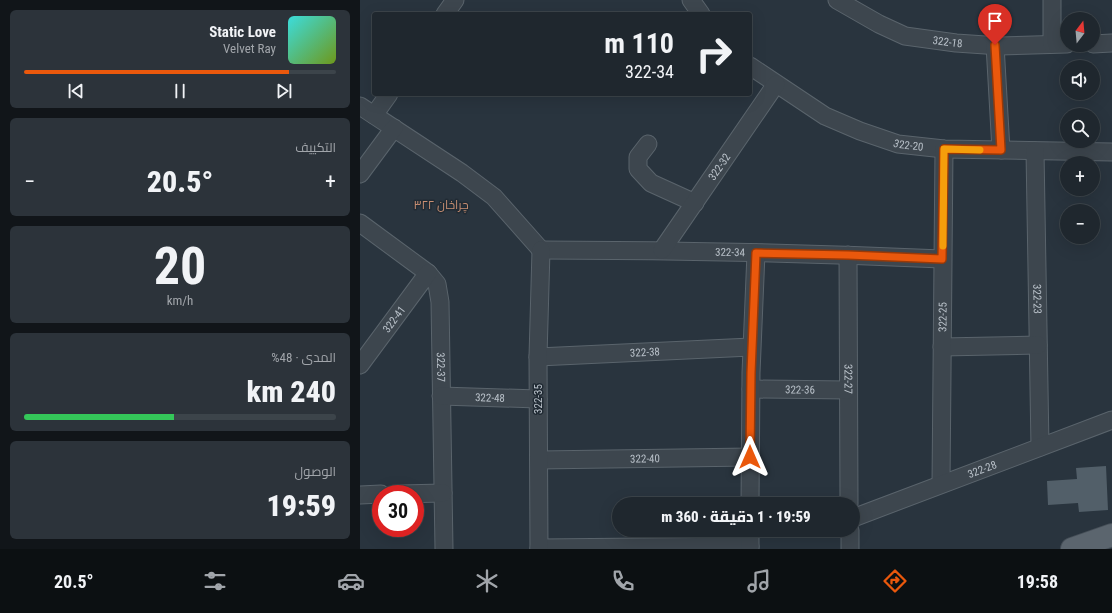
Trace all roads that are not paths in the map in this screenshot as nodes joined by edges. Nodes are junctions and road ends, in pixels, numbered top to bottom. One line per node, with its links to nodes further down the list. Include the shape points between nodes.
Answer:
1 (455, 0): 5 (street)
2 (691, 0): 6 (street)
3 (837, 0): 10 (street, 322-18, via 905,36)
4 (1052, 0): 8 (street)
5 (446, 12)
6 (700, 12)
7 (1112, 43): 9 (street)
8 (1059, 44): 10 (street, 322-18)
9 (1100, 44)
10 (995, 45): 19 (street)
11 (752, 67): 12 (street, 322-20)
12 (776, 84): 18 (street, 322-20, via 825,116 860,131 898,144); 23 (street, 322-32)
13 (388, 96): 15 (street)
14 (360, 106): 15 (street)
15 (374, 115): 16 (street)
16 (394, 128): 22 (street); 25 (street, via 494,197)
17 (648, 144): 23 (street, via 638,157 638,169 651,183)
18 (944, 149): 19 (street, 322-20); 29 (street, 322-25)
19 (1001, 150): 20 (street, 322-20)
20 (1036, 150): 21 (street, 322-20); 31 (street, 322-23)
21 (1112, 152)
22 (360, 174)
23 (695, 203): 26 (street, 322-32)
24 (360, 223): 30 (street, 322-37)
25 (541, 250): 26 (street, 322-34); 35 (street, 322-35)
26 (662, 250): 27 (street, 322-34)
27 (756, 253): 28 (street, 322-34); 32 (street)
28 (848, 255): 29 (street, 322-34); 37 (street, 322-27)
29 (942, 259): 33 (street, 322-25)
30 (428, 273): 34 (street, 322-41); 38 (street, 322-37, via 437,284 440,302)
31 (1038, 345): 33 (street); 41 (street, 322-23)
32 (751, 347): 35 (street, 322-38); 36 (street)
33 (942, 347): 44 (street, 322-25)
34 (363, 356)
35 (538, 357): 39 (street, 322-35)
36 (751, 389): 37 (street, 322-36); 42 (street)
37 (848, 390): 50 (street, 322-27)
38 (441, 396): 39 (street, 322-48); 48 (street, 322-37)
39 (538, 399): 43 (street, 322-35)
40 (1112, 420): 41 (street, 322-28)
41 (1040, 447): 44 (street, 322-28)
42 (750, 457): 43 (street, 322-40); 49 (street)
43 (539, 460): 56 (street, 322-35)
44 (941, 484): 51 (street, 322-28)
45 (360, 494): 46 (street)
46 (372, 494)
47 (424, 494): 48 (street)
48 (443, 494): 55 (street, 322-37)
49 (750, 497)
50 (849, 497)
51 (860, 515)
52 (1112, 535): 58 (main road)
53 (850, 537): 57 (street)
54 (750, 542): 56 (street)
55 (444, 549)
56 (539, 549)
57 (850, 549)
58 (1072, 549)

